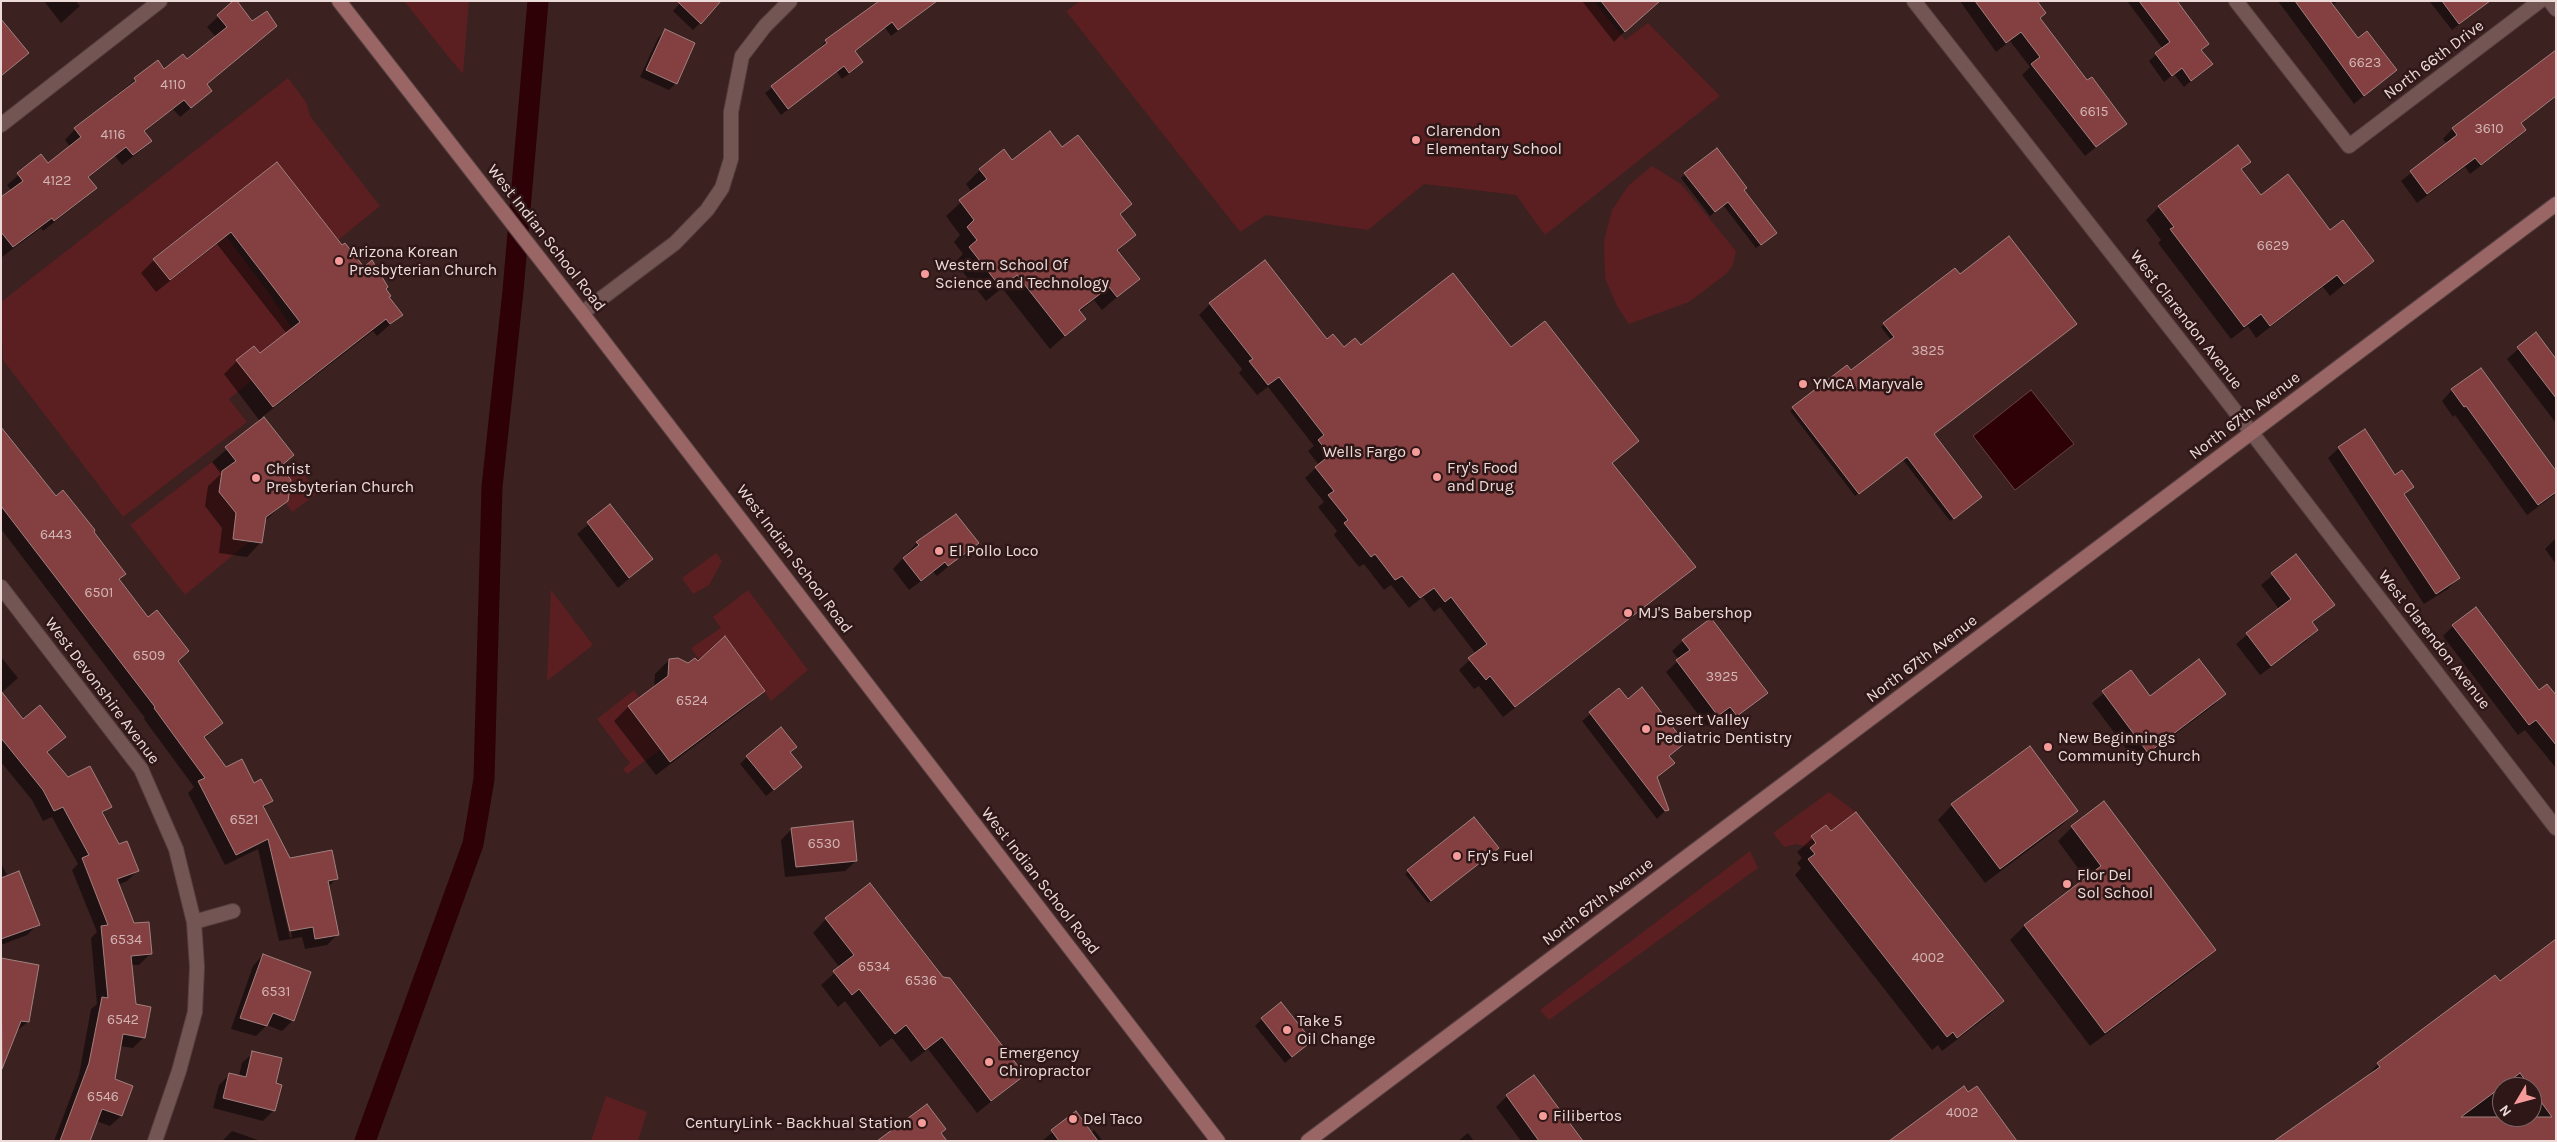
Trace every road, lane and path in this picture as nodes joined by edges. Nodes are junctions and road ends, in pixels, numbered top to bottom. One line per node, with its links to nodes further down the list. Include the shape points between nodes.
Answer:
1 (160, 1): 9 (street)
2 (339, 1): 11 (main road, West Indian School Road)
3 (790, 1): 11 (street, via 742,56 730,112 731,159 722,188 707,210 675,243)
4 (1914, 1): 12 (street, West Clarendon Avenue)
5 (2236, 1): 6 (street, North 66th Drive, via 2350,146)
6 (2540, 1)
7 (2550, 1): 8 (street)
8 (2556, 9)
9 (1, 125)
10 (2556, 204): 12 (main road, North 67th Avenue)
11 (582, 313): 18 (main road, West Indian School Road)
12 (2252, 433): 14 (street, West Clarendon Avenue); 19 (main road, North 67th Avenue)
13 (1, 587): 16 (street, West Devonshire Avenue, via 141,769 176,849)
14 (2556, 828)
15 (233, 911): 16 (street)
16 (194, 922): 17 (street, West Devonshire Avenue, via 195,1012)
17 (155, 1141)
18 (1218, 1141)
19 (1308, 1141)

